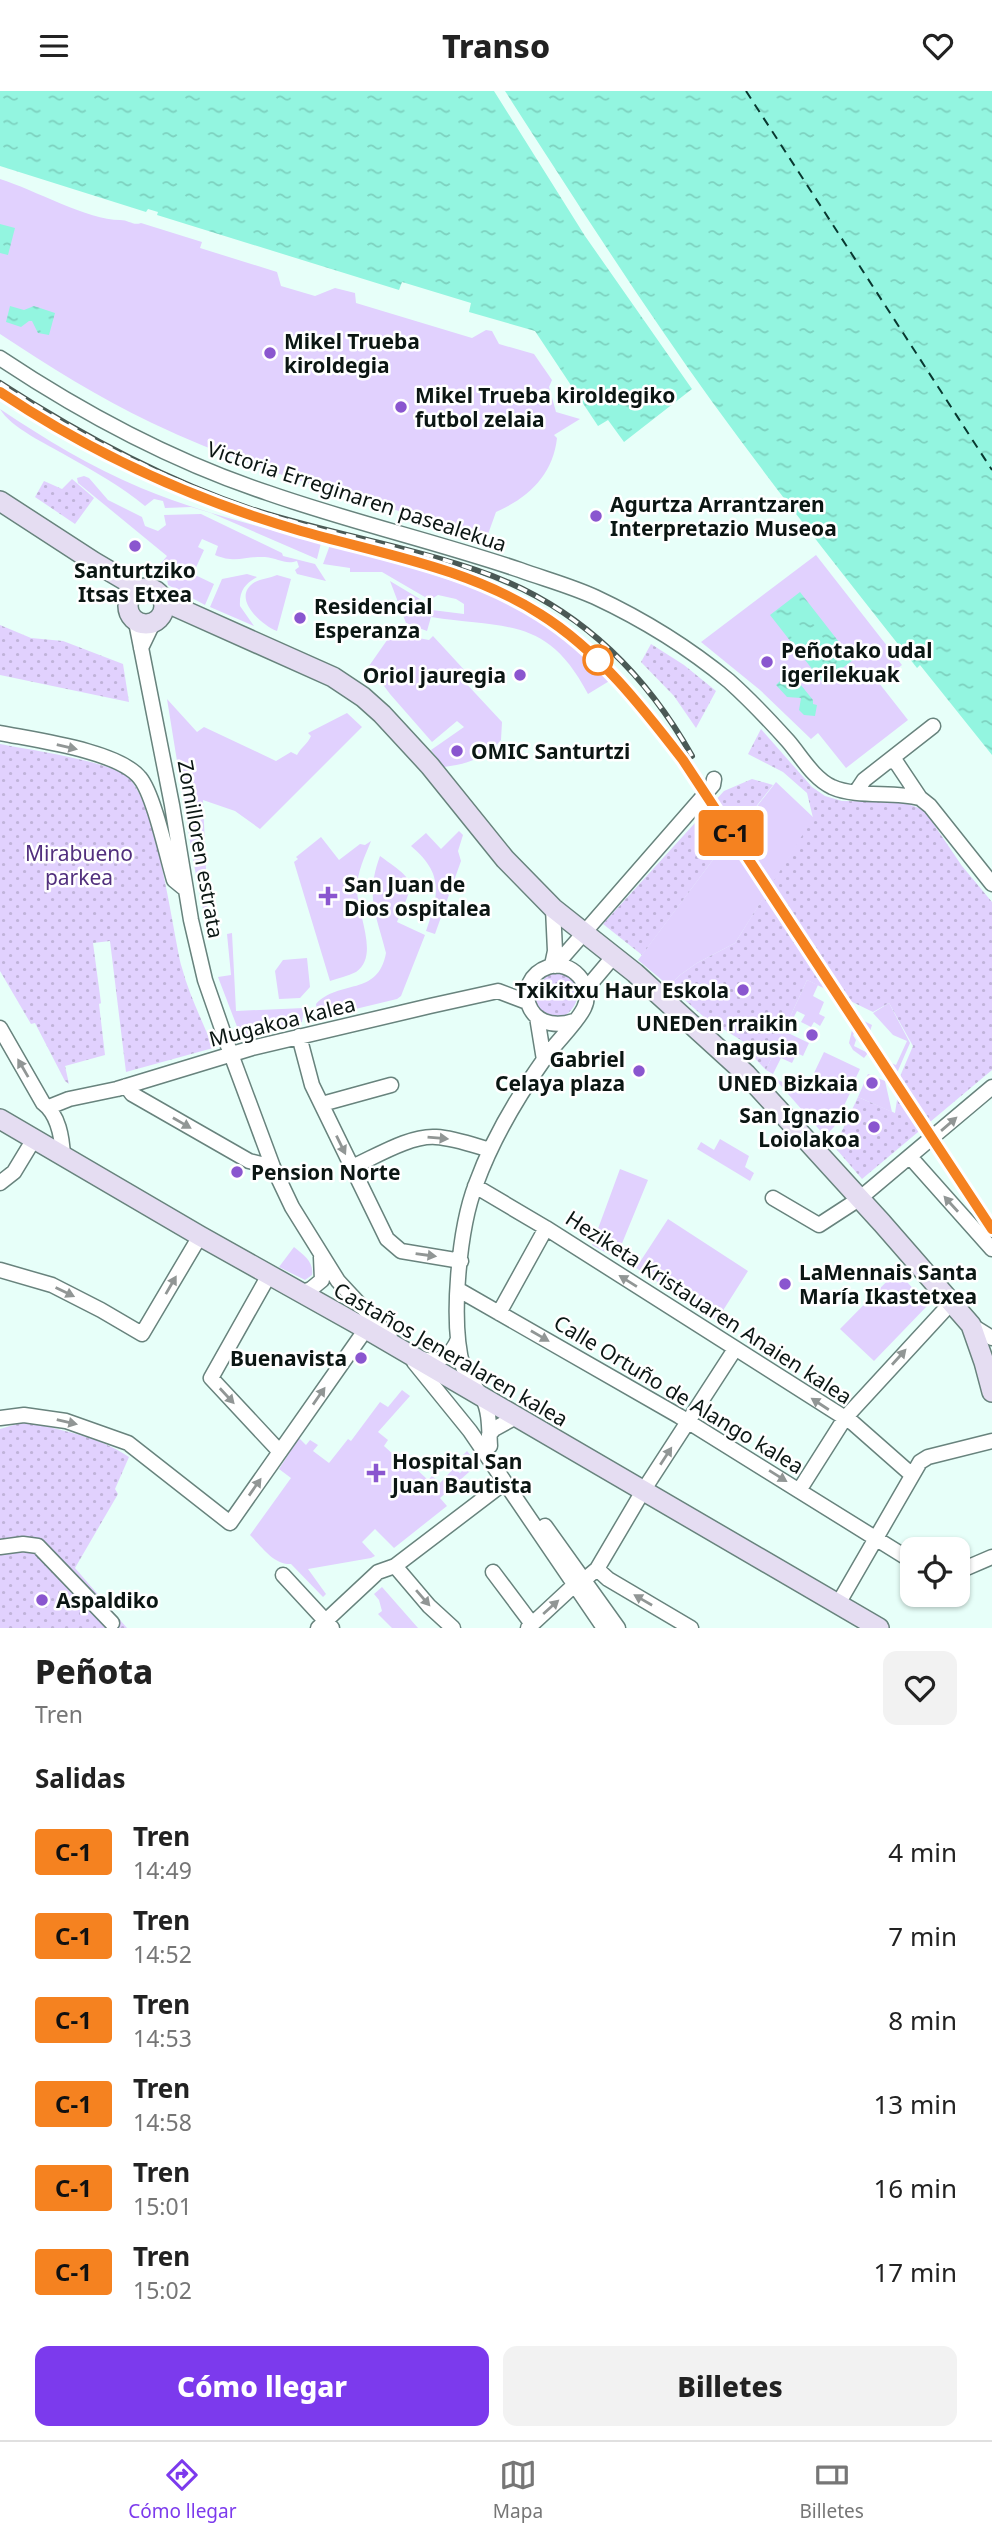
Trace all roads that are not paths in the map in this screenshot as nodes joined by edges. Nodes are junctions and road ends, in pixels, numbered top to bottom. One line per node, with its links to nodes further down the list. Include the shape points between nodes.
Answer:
1 (0, 358): 9 (street, Victoria Erreginaren pasealekua, via 128,435 197,467 593,596 668,637 728,681 819,778 830,786)
2 (0, 501): 3 (street, via 94,562)
3 (134, 596): 4 (street, via 129,614); 4 (street, via 146,588 156,592)
4 (153, 616): 12 (street, Zomilloren estrata, via 141,648); 13 (street, via 199,619 333,677 363,697 401,733 491,844)
5 (933, 726): 7 (street)
6 (0, 733): 12 (street, one-way to 12, via 127,765 142,780 174,880)
7 (890, 761): 9 (street); 10 (street, via 896,762)
8 (714, 779): 14 (street)
9 (856, 792): 10 (street, Victoria Erreginaren pasealekua)
10 (920, 798): 11 (street)
11 (992, 884)
12 (186, 889): 23 (street, Zomilloren estrata, via 205,980)
13 (553, 908): 14 (street); 16 (street)
14 (588, 926): 15 (street); 16 (street)
15 (613, 957): 17 (street); 40 (street, via 746,1074)
16 (553, 966): 17 (street, via 577,973); 18 (street, via 535,975)
17 (586, 989): 20 (street, via 584,1007)
18 (527, 1002): 19 (street); 22 (street, Mugakoa kalea, via 498,991)
19 (537, 1017): 20 (street, via 554,1025); 24 (street)
20 (574, 1021): 24 (street)
21 (0, 1028): 29 (street, one-way to 21)
22 (299, 1036): 23 (street, Mugakoa kalea); 28 (street)
23 (232, 1054): 26 (street, Mugakoa kalea); 35 (street, Zomilloren estrata)
24 (544, 1059): 32 (street)
25 (391, 1085): 28 (street)
26 (126, 1086): 29 (street, Mugakoa kalea); 35 (street, one-way to 35, via 132,1094 249,1161)
27 (990, 1091): 34 (street, one-way to 27)
28 (322, 1104): 36 (street, one-way to 36)
29 (49, 1107): 33 (street, via 58,1123)
30 (0, 1118): 31 (street, Castaños Jeneralaren kalea)
31 (34, 1139): 33 (street, Castaños Jeneralaren kalea); 37 (street, via 14,1172)
32 (490, 1150): 36 (street, one-way to 32, via 419,1138 452,1139); 38 (street)
33 (63, 1156): 42 (street, Castaños Jeneralaren kalea)
34 (911, 1158): 40 (street); 43 (street, one-way to 34)
35 (273, 1167): 44 (street, Zomilloren estrata)
36 (352, 1167): 45 (street, one-way to 45, via 393,1246)
37 (0, 1183)
38 (475, 1186): 41 (street, Heziketa Kristauaren Anaien kalea); 45 (street)
39 (774, 1198): 40 (street, via 819,1225)
40 (859, 1199): 50 (street)
41 (546, 1228): 51 (street); 56 (street, Heziketa Kristauaren Anaien kalea, one-way to 41)
42 (200, 1236): 46 (street, one-way to 42, via 52,1285 142,1334); 47 (street, Castaños Jeneralaren kalea)
43 (992, 1249)
44 (321, 1255): 49 (street, via 321,1280); 57 (street, Zomilloren estrata, via 338,1281)
45 (461, 1261): 48 (street)
46 (0, 1270)
47 (269, 1275): 49 (street, Castaños Jeneralaren kalea); 67 (street, one-way to 67, via 211,1378)
48 (459, 1290): 51 (street, Calle Ortuño de Alango kalea); 55 (street)
49 (300, 1293): 53 (street, Castaños Jeneralaren kalea)
50 (950, 1304): 52 (street); 62 (street, one-way to 50)
51 (499, 1313): 64 (street, Calle Ortuño de Alango kalea, one-way to 64)
52 (971, 1325): 54 (street); 59 (street)
53 (366, 1329): 57 (street, Castaños Jeneralaren kalea); 67 (street, one-way to 53)
54 (992, 1338)
55 (458, 1339): 57 (street, via 451,1353 435,1362); 60 (street, via 468,1379)
56 (735, 1349): 62 (street, Heziketa Kristauaren Anaien kalea, one-way to 56); 64 (street)
57 (407, 1354): 58 (street, Castaños Jeneralaren kalea); 63 (street, Zomilloren estrata)
58 (436, 1371): 60 (street, Castaños Jeneralaren kalea); 63 (street)
59 (992, 1392)
60 (498, 1409): 63 (street, via 477,1411); 65 (street); 65 (street); 71 (street, Castaños Jeneralaren kalea)
61 (0, 1418): 67 (street, one-way to 67, via 24,1415 66,1421 128,1443 230,1523)
62 (845, 1418): 68 (street, Heziketa Kristauaren Anaien kalea); 70 (street)
63 (465, 1420): 65 (street, via 483,1441); 69 (street)
64 (688, 1422): 70 (street, Calle Ortuño de Alango kalea, one-way to 70); 71 (street, one-way to 64)
65 (490, 1440): 81 (street)
66 (992, 1441): 68 (street, via 928,1457)
67 (280, 1452)
68 (912, 1475): 72 (street)
69 (504, 1483): 76 (street); 81 (street)
70 (800, 1489): 72 (street, Calle Ortuño de Alango kalea)
71 (643, 1491): 78 (street); 82 (street, Castaños Jeneralaren kalea)
72 (875, 1539): 74 (street, Calle Ortuño de Alango kalea); 82 (street)
73 (0, 1547): 83 (street, via 38,1546)
74 (900, 1553)
75 (992, 1557): 77 (street)
76 (395, 1566): 84 (street, via 378,1572); 86 (street, one-way to 86)
77 (970, 1566)
78 (597, 1569): 81 (street); 89 (street, one-way to 78)
79 (493, 1572): 85 (street)
80 (283, 1575): 84 (street)
81 (580, 1584): 85 (street, one-way to 81); 87 (street); 88 (street)
82 (838, 1604): 90 (street, Castaños Jeneralaren kalea)
83 (112, 1623)
84 (325, 1625)
85 (530, 1626)
86 (453, 1628)
87 (604, 1628)
88 (618, 1628)
89 (691, 1628)
90 (879, 1628)

